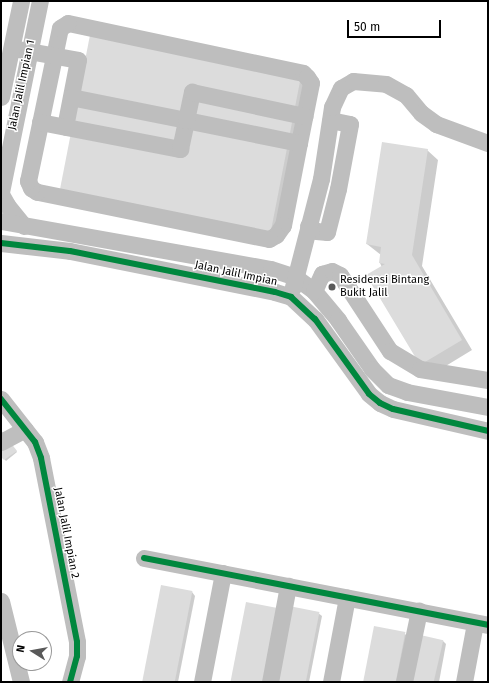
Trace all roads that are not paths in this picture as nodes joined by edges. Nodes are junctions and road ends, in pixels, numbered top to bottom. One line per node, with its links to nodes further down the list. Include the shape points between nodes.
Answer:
1 (21, 1): 3 (street, Jalan Jalil Impian 1)
2 (40, 1): 4 (street, Jalan Jalil Impian 1)
3 (12, 48): 4 (street); 6 (street, Jalan Jalil Impian 1)
4 (29, 51): 5 (street); 7 (street, Jalan Jalil Impian 1)
5 (54, 56): 8 (street); 10 (street, via 78,60); 11 (street, via 60,28 68,23 303,73 311,83)
6 (5, 78): 7 (street); 9 (street, Jalan Jalil Impian 1)
7 (23, 81): 8 (street); 17 (street, Jalan Jalil Impian 1)
8 (48, 86): 13 (street)
9 (1, 97)
10 (71, 97): 12 (street); 14 (street)
11 (304, 116): 12 (street, via 192,92); 15 (street)
12 (186, 120): 14 (street, via 180,149); 15 (street)
13 (40, 122): 14 (street); 15 (street, via 28,181 36,192 269,239 276,235 283,225)
14 (65, 127)
15 (299, 143)
16 (488, 143): 23 (street, via 436,124 421,113 406,95 386,84 353,81 341,88 332,107 321,179)
17 (1, 193): 19 (street)
18 (1, 221): 19 (street, Jalan Jalil Impian)
19 (24, 226): 23 (street, Jalan Jalil Impian, via 272,269)
20 (1, 243): 21 (street, Jalan Jalil Impian)
21 (21, 245): 22 (street); 25 (street, Jalan Jalil Impian, via 70,251)
22 (1, 254)
23 (295, 277): 24 (street, Jalan Jalil Impian); 25 (street)
24 (314, 290): 26 (street, via 322,274 332,270 340,275 390,351 420,369); 28 (street, Jalan Jalil Impian, via 372,369 388,385 407,392)
25 (291, 297): 30 (street, Jalan Jalil Impian, via 315,319 368,394 380,403 393,409)
26 (488, 380)
27 (2, 402): 29 (street, Jalan Jalil Impian 2)
28 (488, 407)
29 (24, 429): 31 (street); 40 (street, Jalan Jalil Impian 2, via 35,442 41,458 77,642 77,656)
30 (488, 431)
31 (1, 442)
32 (144, 558): 33 (street)
33 (223, 573): 34 (street); 41 (street)
34 (288, 586): 35 (street); 42 (street)
35 (347, 597): 37 (street); 43 (street)
36 (1, 601): 39 (street)
37 (419, 611): 38 (street); 44 (street)
38 (482, 624): 45 (street)
39 (21, 682)
40 (70, 682)
41 (202, 682)
42 (270, 682)
43 (331, 682)
44 (404, 682)
45 (464, 682)

